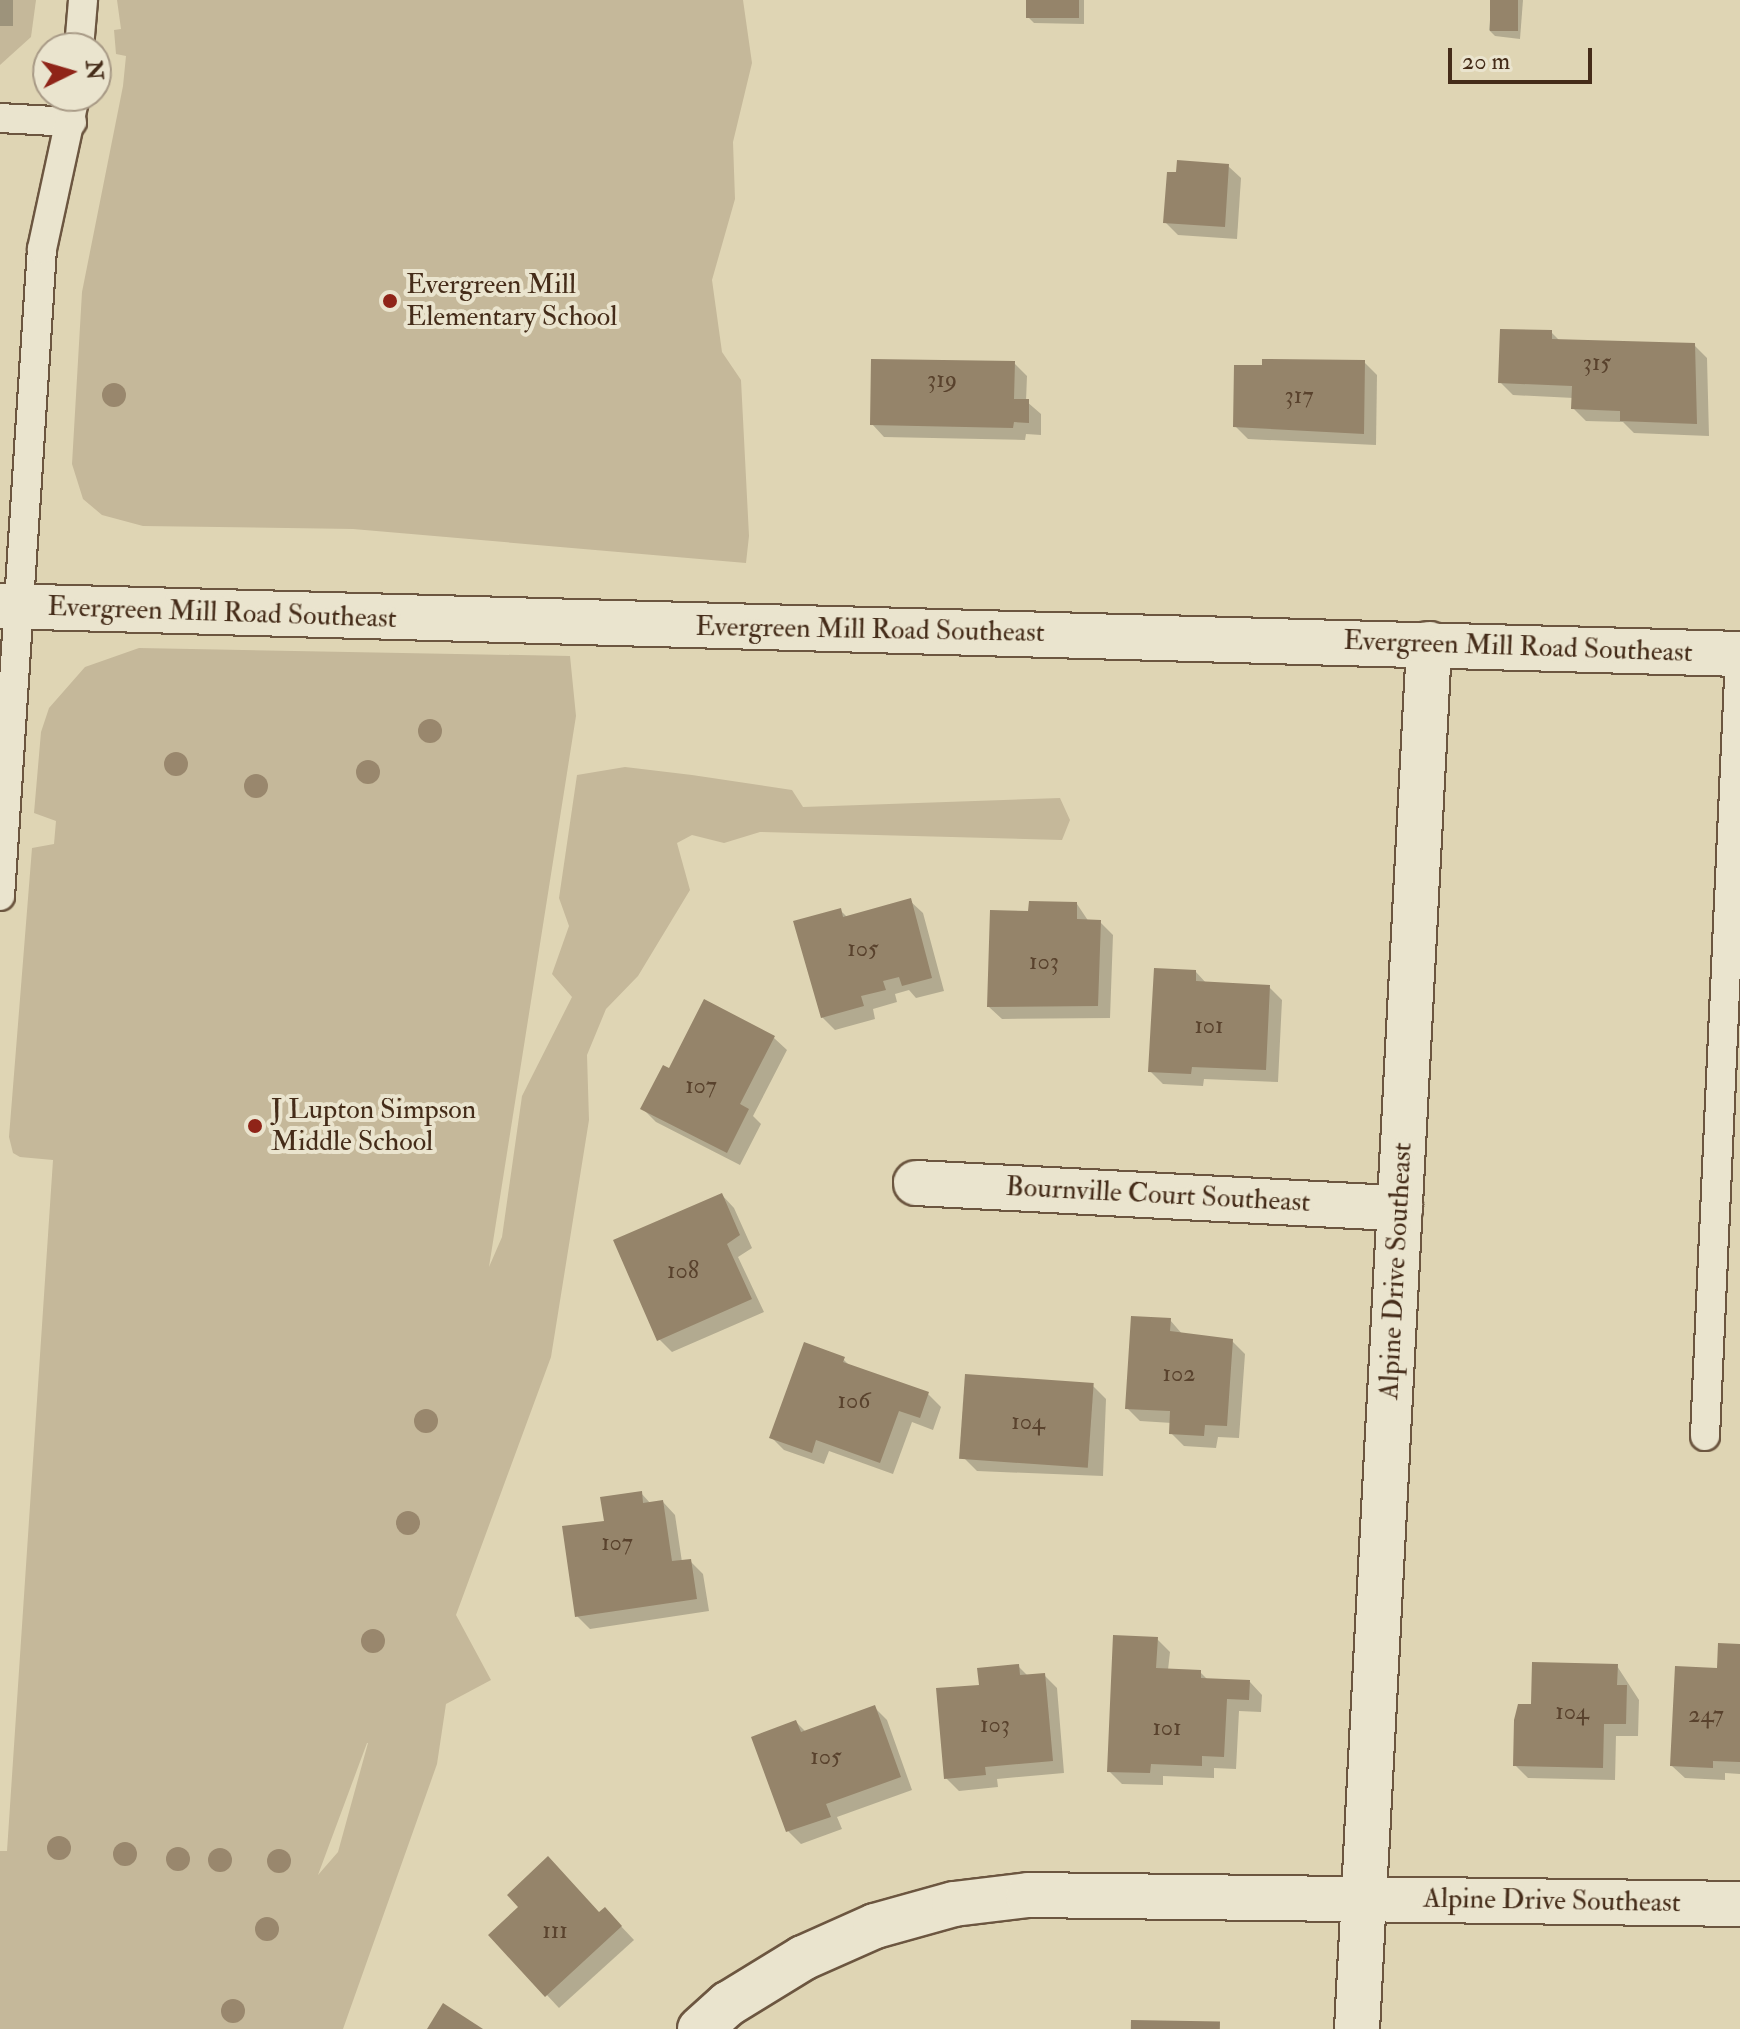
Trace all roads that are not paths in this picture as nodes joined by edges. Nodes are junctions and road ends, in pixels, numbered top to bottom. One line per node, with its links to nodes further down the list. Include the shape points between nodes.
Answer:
1 (83, 0): 2 (lane)
2 (80, 32)
3 (49, 112): 5 (lane)
4 (73, 112): 6 (lane, via 42,249)
5 (0, 118)
6 (10, 607): 7 (street, Evergreen Mill Road Southeast); 9 (lane)
7 (1429, 644): 8 (street, Evergreen Mill Road Southeast); 11 (street, Alpine Drive Southeast)
8 (1740, 655): 12 (lane)
9 (0, 896)
10 (916, 1183): 11 (street, Bournville Court Southeast)
11 (1400, 1208): 13 (street, Alpine Drive Southeast)
12 (1705, 1436)
13 (1364, 1898): 14 (street, Alpine Drive Southeast); 15 (street, via 1028,1895 954,1904 875,1926 803,1958 728,2004); 16 (street, Alpine Drive Southeast)
14 (1740, 1904)
15 (700, 2029)
16 (1357, 2029)

